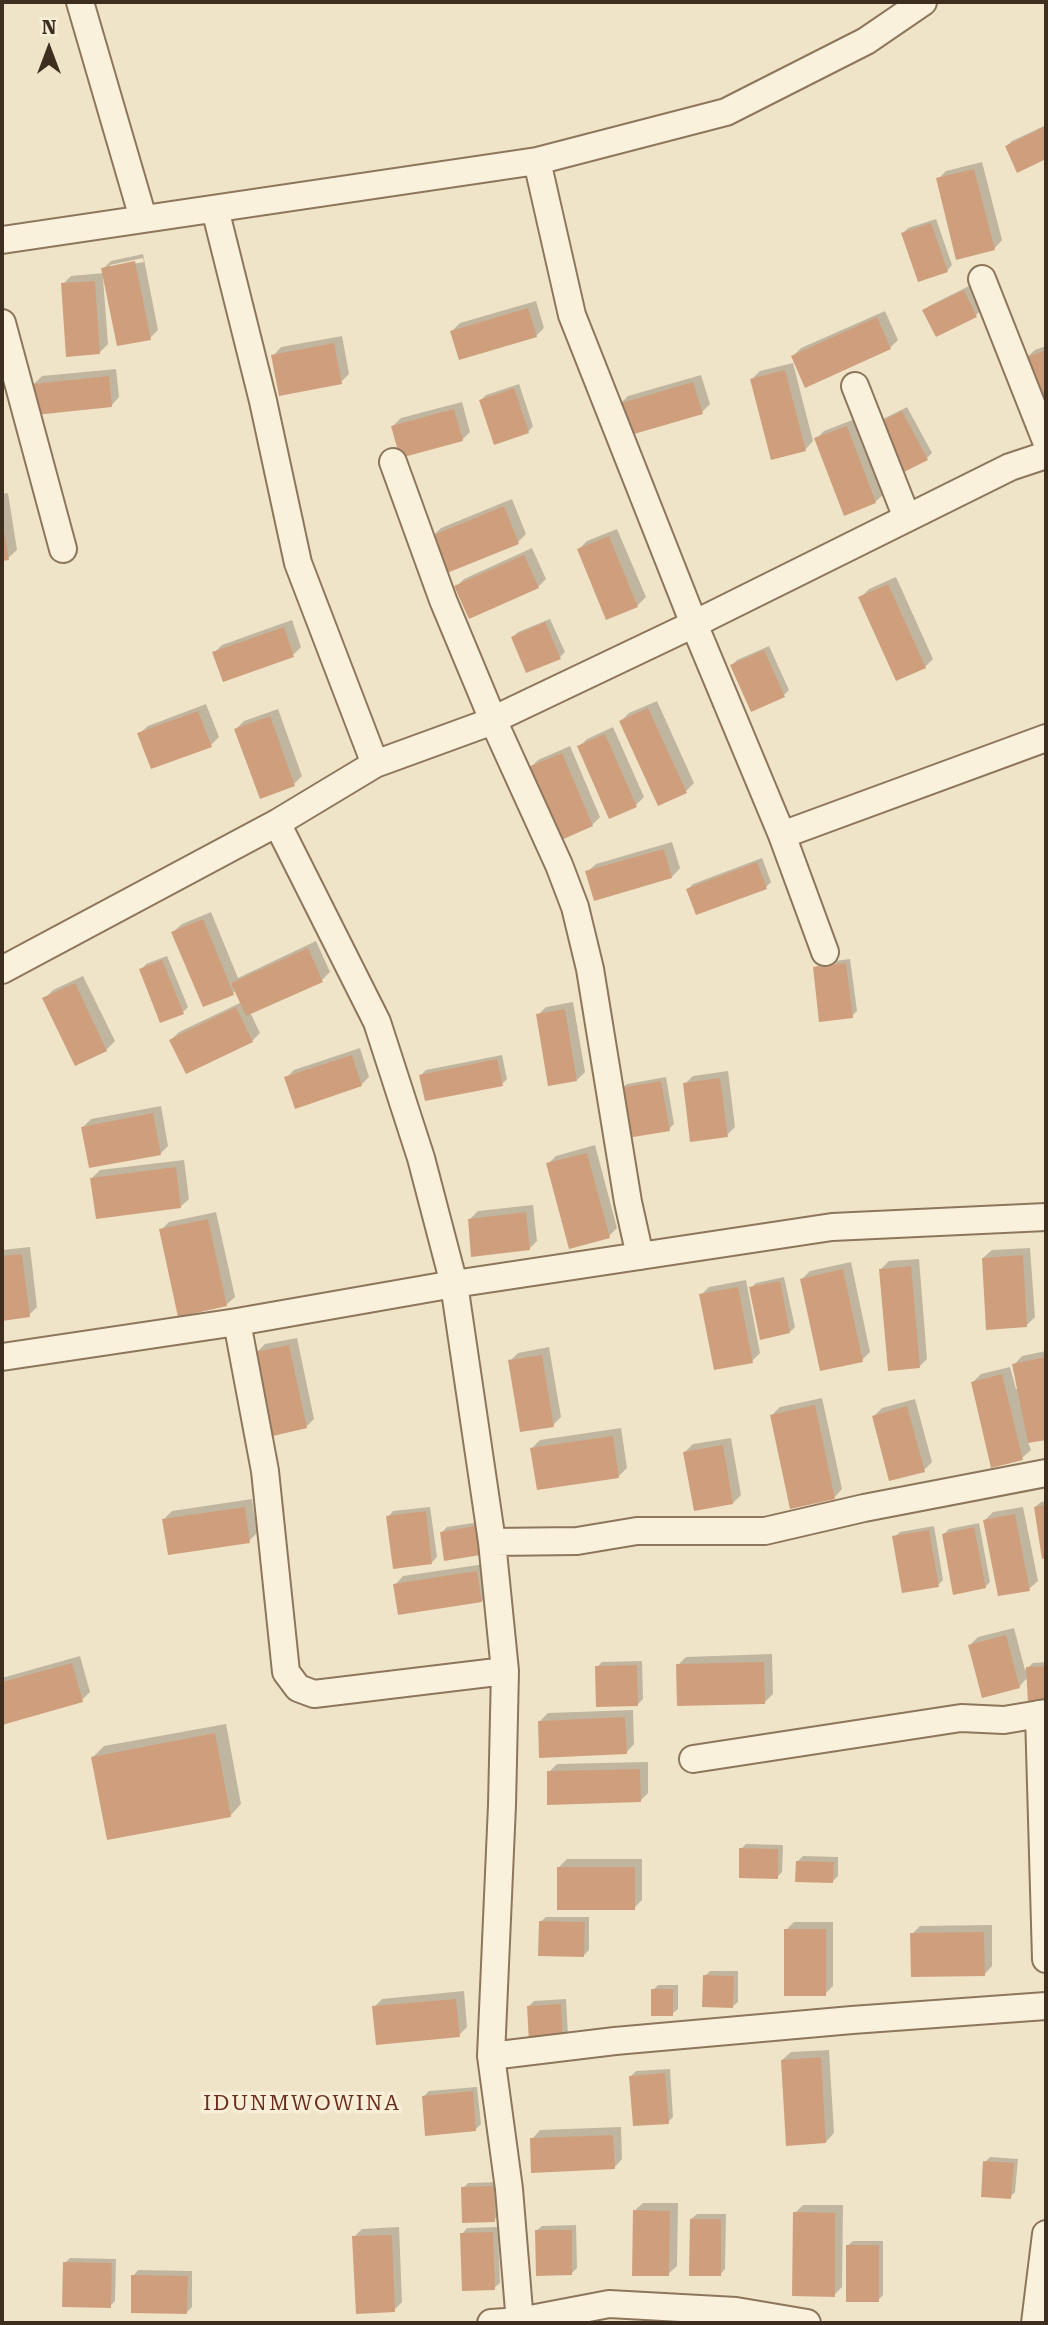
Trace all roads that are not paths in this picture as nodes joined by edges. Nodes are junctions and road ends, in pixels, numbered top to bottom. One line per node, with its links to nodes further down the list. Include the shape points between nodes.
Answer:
1 (80, 2): 5 (street)
2 (923, 2): 3 (street, via 866,41 726,112)
3 (537, 161): 4 (street); 15 (street, via 572,315)
4 (215, 209): 5 (street); 18 (street, via 298,562)
5 (143, 218): 6 (street)
6 (2, 240)
7 (982, 279): 10 (street)
8 (2, 323): 14 (street)
9 (855, 386): 13 (street)
10 (1046, 441)
11 (1046, 455): 13 (street, via 1010,467)
12 (393, 462): 16 (street)
13 (907, 518): 15 (street)
14 (63, 549)
15 (694, 624): 16 (street); 20 (street)
16 (493, 720): 18 (street); 24 (street, via 575,907)
17 (1046, 738): 20 (street)
18 (375, 764): 19 (street)
19 (277, 823): 22 (street); 25 (street, via 377,1022 421,1158)
20 (782, 835): 21 (street)
21 (825, 952)
22 (2, 970)
23 (1046, 1217): 24 (street, via 856,1224)
24 (640, 1256): 25 (street)
25 (454, 1284): 26 (street); 29 (street)
26 (237, 1322): 27 (street); 30 (street, via 265,1471 286,1672 298,1688 314,1694)
27 (2, 1357)
28 (1046, 1473): 29 (street, via 765,1531 637,1531 577,1541)
29 (492, 1542): 30 (street)
30 (505, 1671): 35 (street)
31 (1043, 1713): 32 (street, via 1004,1720 961,1718); 33 (street)
32 (692, 1759)
33 (1046, 1959)
34 (1046, 2006): 35 (street, via 629,2039)
35 (491, 2056): 38 (street)
36 (1046, 2234): 41 (street)
37 (765, 2319): 38 (street, via 736,2311 609,2304); 40 (street)
38 (520, 2322): 39 (street)
39 (491, 2323)
40 (807, 2323)
41 (1035, 2323)

